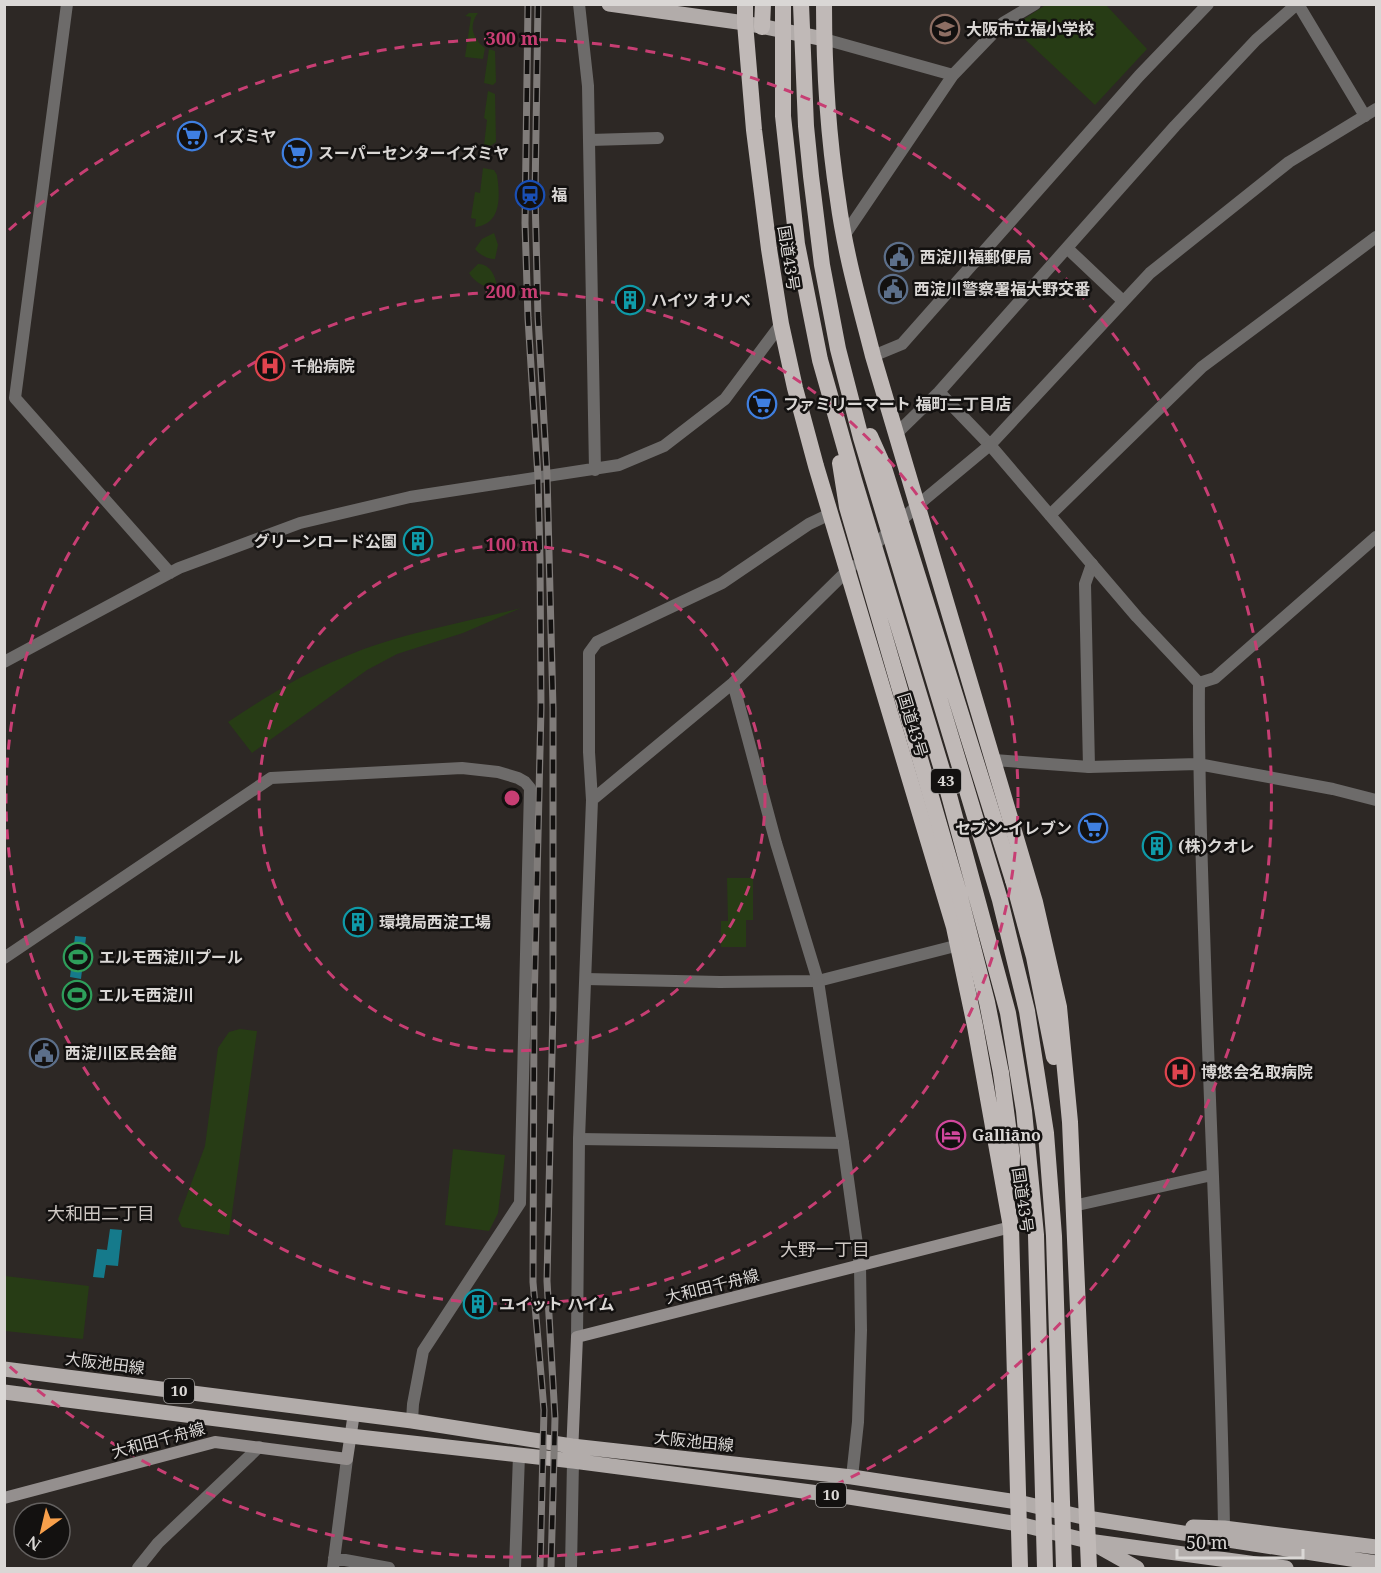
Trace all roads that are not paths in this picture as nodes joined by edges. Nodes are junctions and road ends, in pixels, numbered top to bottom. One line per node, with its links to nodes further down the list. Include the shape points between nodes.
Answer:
1 (67, 4): 29 (street)
2 (579, 4): 19 (street)
3 (609, 4): 12 (main road)
4 (745, 4): 12 (highway, 国道43号 / 43)
5 (763, 4): 13 (highway)
6 (783, 4): 27 (highway, 国道43号 / 43, bridge, via 783,116 797,244)
7 (801, 4): 26 (highway, 国道43号 / 43, bridge, via 806,126 814,198 822,265)
8 (824, 4): 14 (highway)
9 (1035, 4): 15 (street, via 1004,23)
10 (1208, 4): 25 (street, via 1139,76 902,344)
11 (1297, 4): 17 (street); 22 (street, via 1256,40)
12 (745, 23): 13 (main road); 24 (highway, 国道43号 / 43, via 761,193)
13 (762, 27): 14 (main road)
14 (824, 39): 15 (street); 20 (highway, via 829,132)
15 (952, 75): 20 (street)
16 (1377, 109): 17 (street)
17 (1365, 116): 23 (street, via 1289,162 1150,273)
18 (658, 138): 19 (street)
19 (590, 140): 32 (street)
20 (844, 236): 25 (highway)
21 (1377, 237): 35 (street, via 1202,367)
22 (1067, 248): 23 (street); 28 (street)
23 (1123, 301): 31 (street)
24 (781, 324): 32 (street, via 726,399 664,446 619,465); 34 (highway, 国道43号 / 43)
25 (873, 356): 30 (highway)
26 (845, 380): 52 (highway, bridge, via 883,465 1013,880); 86 (highway, 国道43号 / 43, bridge, via 1000,900 1027,1011 1046,1133 1054,1236)
27 (827, 385): 57 (highway, bridge, via 847,507 987,1002 1012,1156); 85 (highway, 国道43号 / 43, bridge, via 943,772 1008,1013 1024,1111 1036,1235)
28 (939, 392): 30 (street); 31 (street)
29 (10, 397): 39 (street)
30 (897, 433): 33 (highway)
31 (990, 445): 33 (street); 35 (street)
32 (595, 470): 39 (street, via 410,497 311,521)
33 (919, 504): 38 (street); 43 (highway)
34 (830, 514): 38 (highway, 国道43号 / 43); 46 (street, via 722,583 592,647 588,659 588,697)
35 (1050, 515): 37 (street)
36 (1377, 537): 41 (street, via 1215,678)
37 (1092, 564): 41 (street); 45 (street, via 1085,584)
38 (848, 570): 42 (street); 48 (highway, 国道43号 / 43)
39 (170, 573): 40 (street)
40 (4, 663)
41 (1199, 682): 44 (street)
42 (733, 684): 46 (street); 51 (street)
43 (994, 760): 45 (street); 52 (highway, via 1048,954 1059,1007)
44 (1198, 764): 45 (street); 47 (street); 55 (street)
45 (1089, 767)
46 (592, 800): 50 (street)
47 (1377, 800)
48 (959, 945): 51 (street); 57 (highway, 国道43号 / 43)
49 (4, 958): 63 (street, via 271,778 462,768 498,772 525,782 530,788 520,1203 423,1351)
50 (586, 979): 51 (street); 53 (street)
51 (818, 981): 54 (street)
52 (1070, 1122): 56 (highway)
53 (579, 1139): 54 (street); 59 (street)
54 (843, 1143): 58 (street)
55 (1212, 1175): 56 (street); 75 (street)
56 (1073, 1206): 72 (highway)
57 (1011, 1227): 58 (main road, 大和田千舟線); 71 (highway, 国道43号 / 43)
58 (860, 1266): 59 (main road, 大和田千舟線); 69 (street, via 858,1422)
59 (577, 1337): 66 (main road)
60 (4, 1369): 62 (main road, 大阪池田線 / 10)
61 (4, 1392): 64 (main road, 大阪池田線 / 10)
62 (354, 1413): 63 (main road, 大阪池田線 / 10); 64 (main road)
63 (412, 1420): 66 (main road, 大阪池田線 / 10)
64 (350, 1436): 67 (main road, 大阪池田線 / 10); 68 (main road)
65 (259, 1447): 68 (main road, 大和田千舟線); 70 (main road, 大和田千舟線, via 215,1442); 80 (street, via 158,1544)
66 (572, 1454): 67 (main road, 大阪池田線 / 10); 69 (main road, 大阪池田線 / 10); 73 (main road, 大阪池田線 / 10); 83 (street)
67 (519, 1455): 82 (street)
68 (347, 1460): 78 (street)
69 (852, 1477): 71 (main road, 大阪池田線 / 10)
70 (4, 1498)
71 (1018, 1502): 72 (main road, 大阪池田線 / 10); 73 (highway, 国道43号 / 43)
72 (1087, 1518): 74 (main road, 大阪池田線 / 10); 76 (highway)
73 (1018, 1524): 76 (main road, 大阪池田線 / 10); 84 (highway, 国道43号 / 43)
74 (1133, 1526): 75 (main road); 79 (main road, 大阪池田線 / 10)
75 (1224, 1527): 77 (main road)
76 (1088, 1541): 87 (highway); 88 (main road); 89 (main road, 大阪池田線 / 10)
77 (1377, 1547)
78 (333, 1563): 81 (street)
79 (1377, 1563)
80 (138, 1569)
81 (389, 1569)
82 (515, 1569)
83 (571, 1569)
84 (1020, 1569)
85 (1045, 1569)
86 (1064, 1569)
87 (1089, 1569)
88 (1137, 1569)
89 (1286, 1569)

